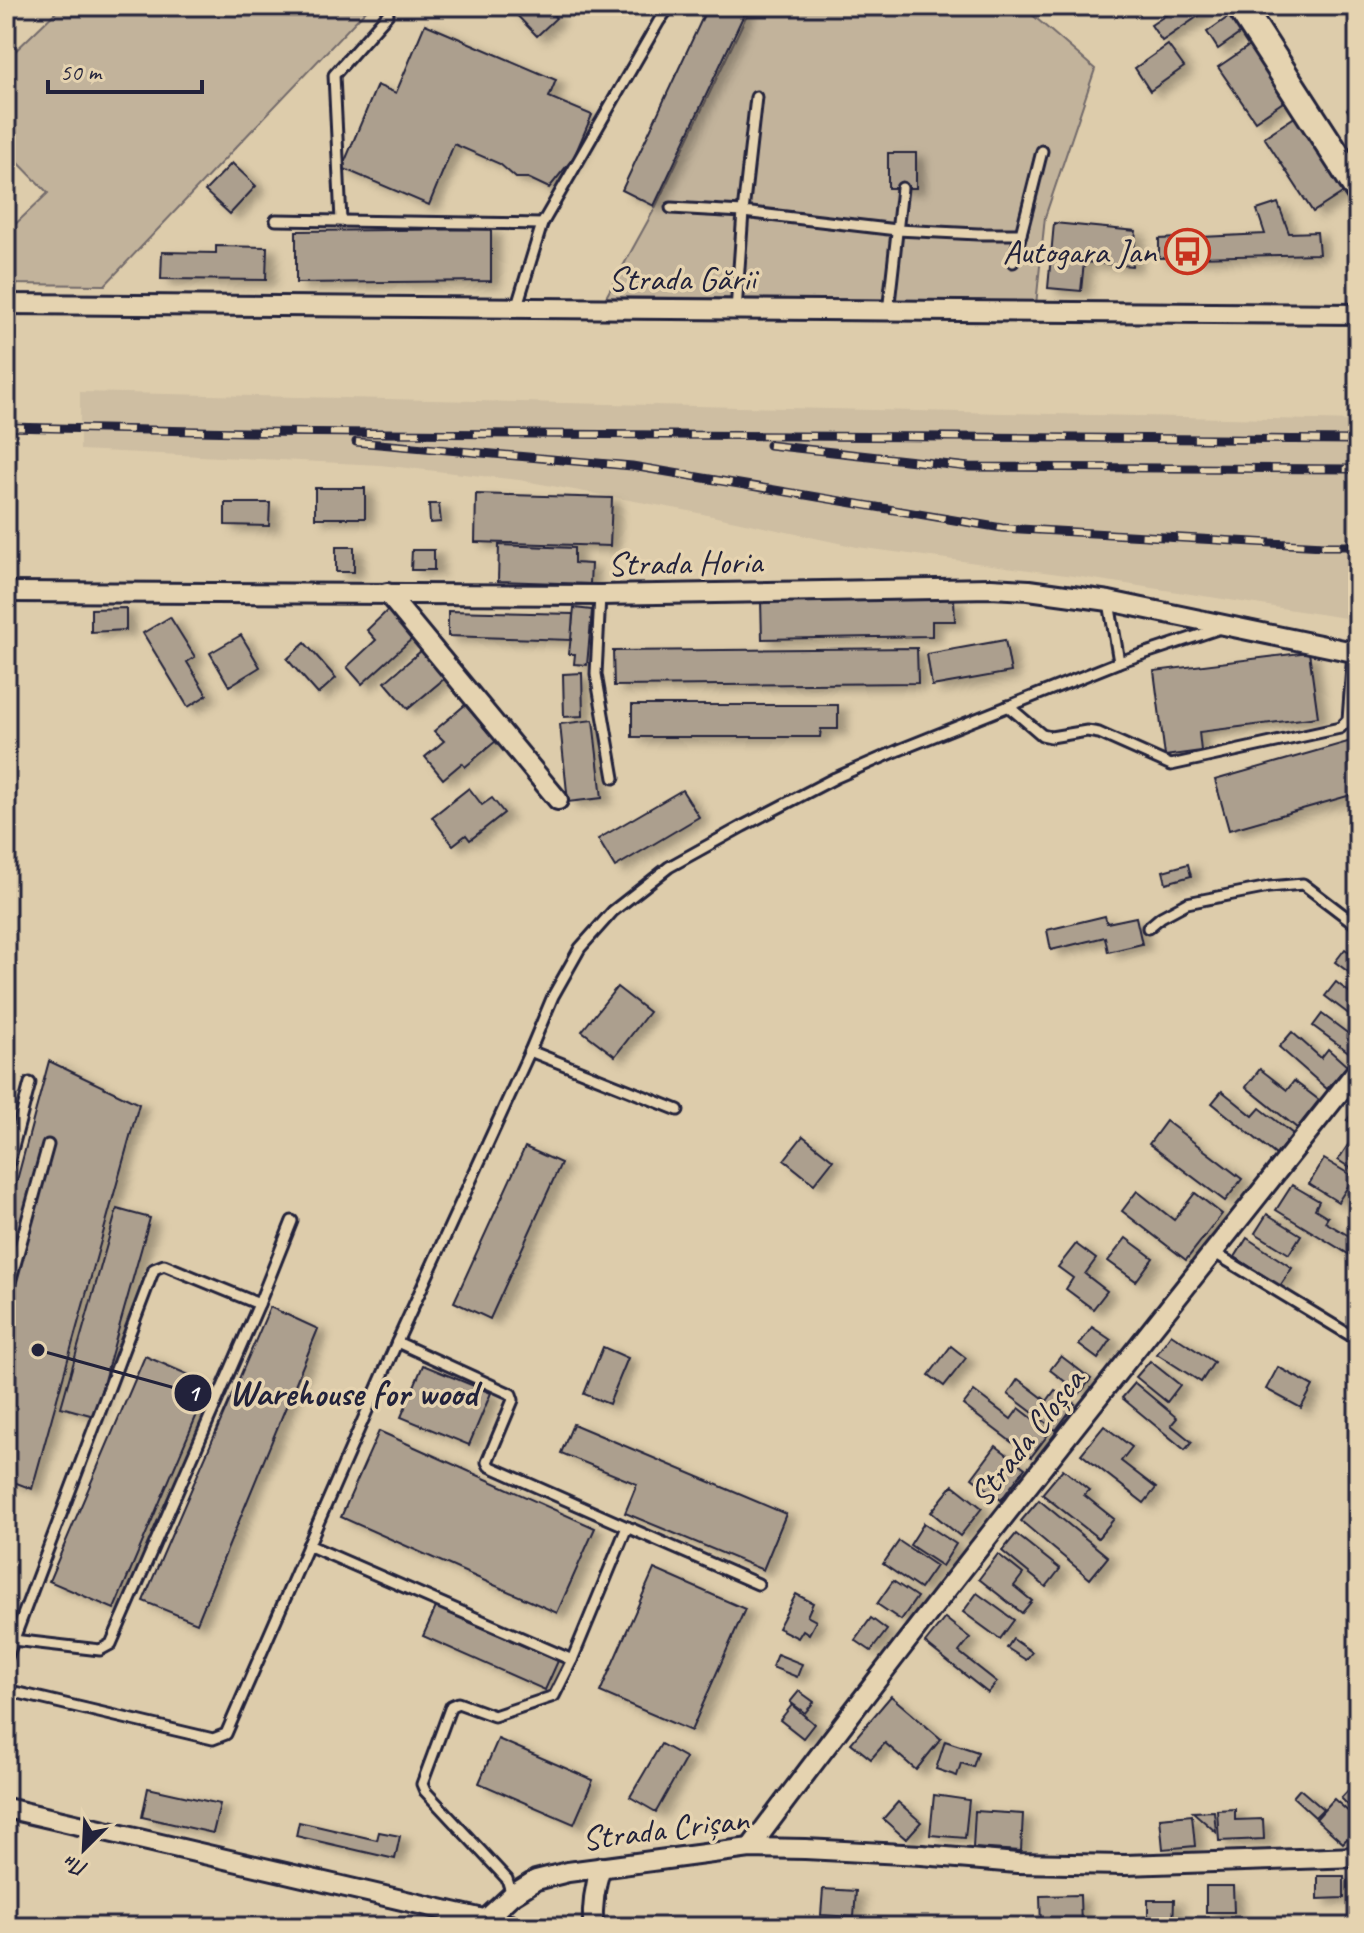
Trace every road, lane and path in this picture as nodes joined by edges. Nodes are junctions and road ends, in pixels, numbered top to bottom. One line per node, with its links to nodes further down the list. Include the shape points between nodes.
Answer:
1 (670, 6): 12 (lane)
2 (1240, 6): 7 (street)
3 (388, 14): 11 (lane, via 334,75)
4 (756, 97): 9 (lane)
5 (1042, 151): 14 (lane)
6 (902, 188): 13 (lane)
7 (1358, 189)
8 (671, 208): 9 (lane)
9 (743, 212): 13 (lane); 18 (lane)
10 (276, 220): 11 (lane)
11 (341, 221): 12 (lane)
12 (542, 224): 17 (lane)
13 (897, 230): 14 (lane); 19 (lane)
14 (1021, 234): 15 (lane)
15 (1013, 262)
16 (6, 304): 17 (street, Strada Gării)
17 (516, 309): 18 (street, Strada Gării)
18 (736, 311): 19 (street, Strada Gării)
19 (888, 312): 20 (street, Strada Gării)
20 (1358, 314)
21 (6, 592): 22 (street, Strada Horia)
22 (387, 593): 23 (street, Strada Horia); 30 (street)
23 (600, 595): 24 (street, Strada Horia, via 991,588); 29 (lane, via 596,674)
24 (1109, 601): 25 (street, Strada Horia); 27 (lane)
25 (1228, 626): 26 (street, Strada Horia); 27 (lane)
26 (1356, 653): 28 (lane, via 1348,720 1340,728 1171,765 1099,733 1042,735)
27 (1119, 662): 28 (lane)
28 (1008, 706): 33 (lane, via 835,778 669,867 613,911 580,948)
29 (614, 778)
30 (558, 800)
31 (1358, 926): 32 (lane, via 1303,884 1187,903)
32 (1148, 928)
33 (530, 1051): 36 (lane); 44 (lane)
34 (1358, 1069): 40 (street, Strada Cloșca)
35 (30, 1083): 38 (lane)
36 (678, 1110)
37 (48, 1145): 41 (lane)
38 (6, 1173)
39 (292, 1221): 42 (lane)
40 (1213, 1252): 43 (lane); 53 (street, Strada Cloșca)
41 (6, 1297)
42 (259, 1304): 48 (lane, via 111,1644 100,1650); 48 (lane, via 164,1265 154,1269)
43 (1358, 1340)
44 (397, 1342): 45 (lane, via 511,1394 489,1466); 46 (lane)
45 (627, 1527): 47 (lane); 50 (lane)
46 (308, 1545): 50 (lane); 51 (lane, via 226,1734 213,1739)
47 (758, 1584)
48 (13, 1640): 49 (lane)
49 (6, 1660)
50 (572, 1660): 56 (lane, via 554,1696 494,1716 458,1703 451,1706 422,1784 507,1879)
51 (6, 1690)
52 (6, 1808): 57 (street)
53 (750, 1848): 54 (street, Strada Crișan, via 1110,1865); 55 (street, Strada Crișan)
54 (1358, 1857)
55 (601, 1867): 56 (street, Strada Crișan, via 536,1880); 59 (street, via 594,1888)
56 (512, 1895): 57 (street, Strada Crișan)
57 (486, 1919): 58 (street)
58 (518, 1927)
59 (593, 1927)

